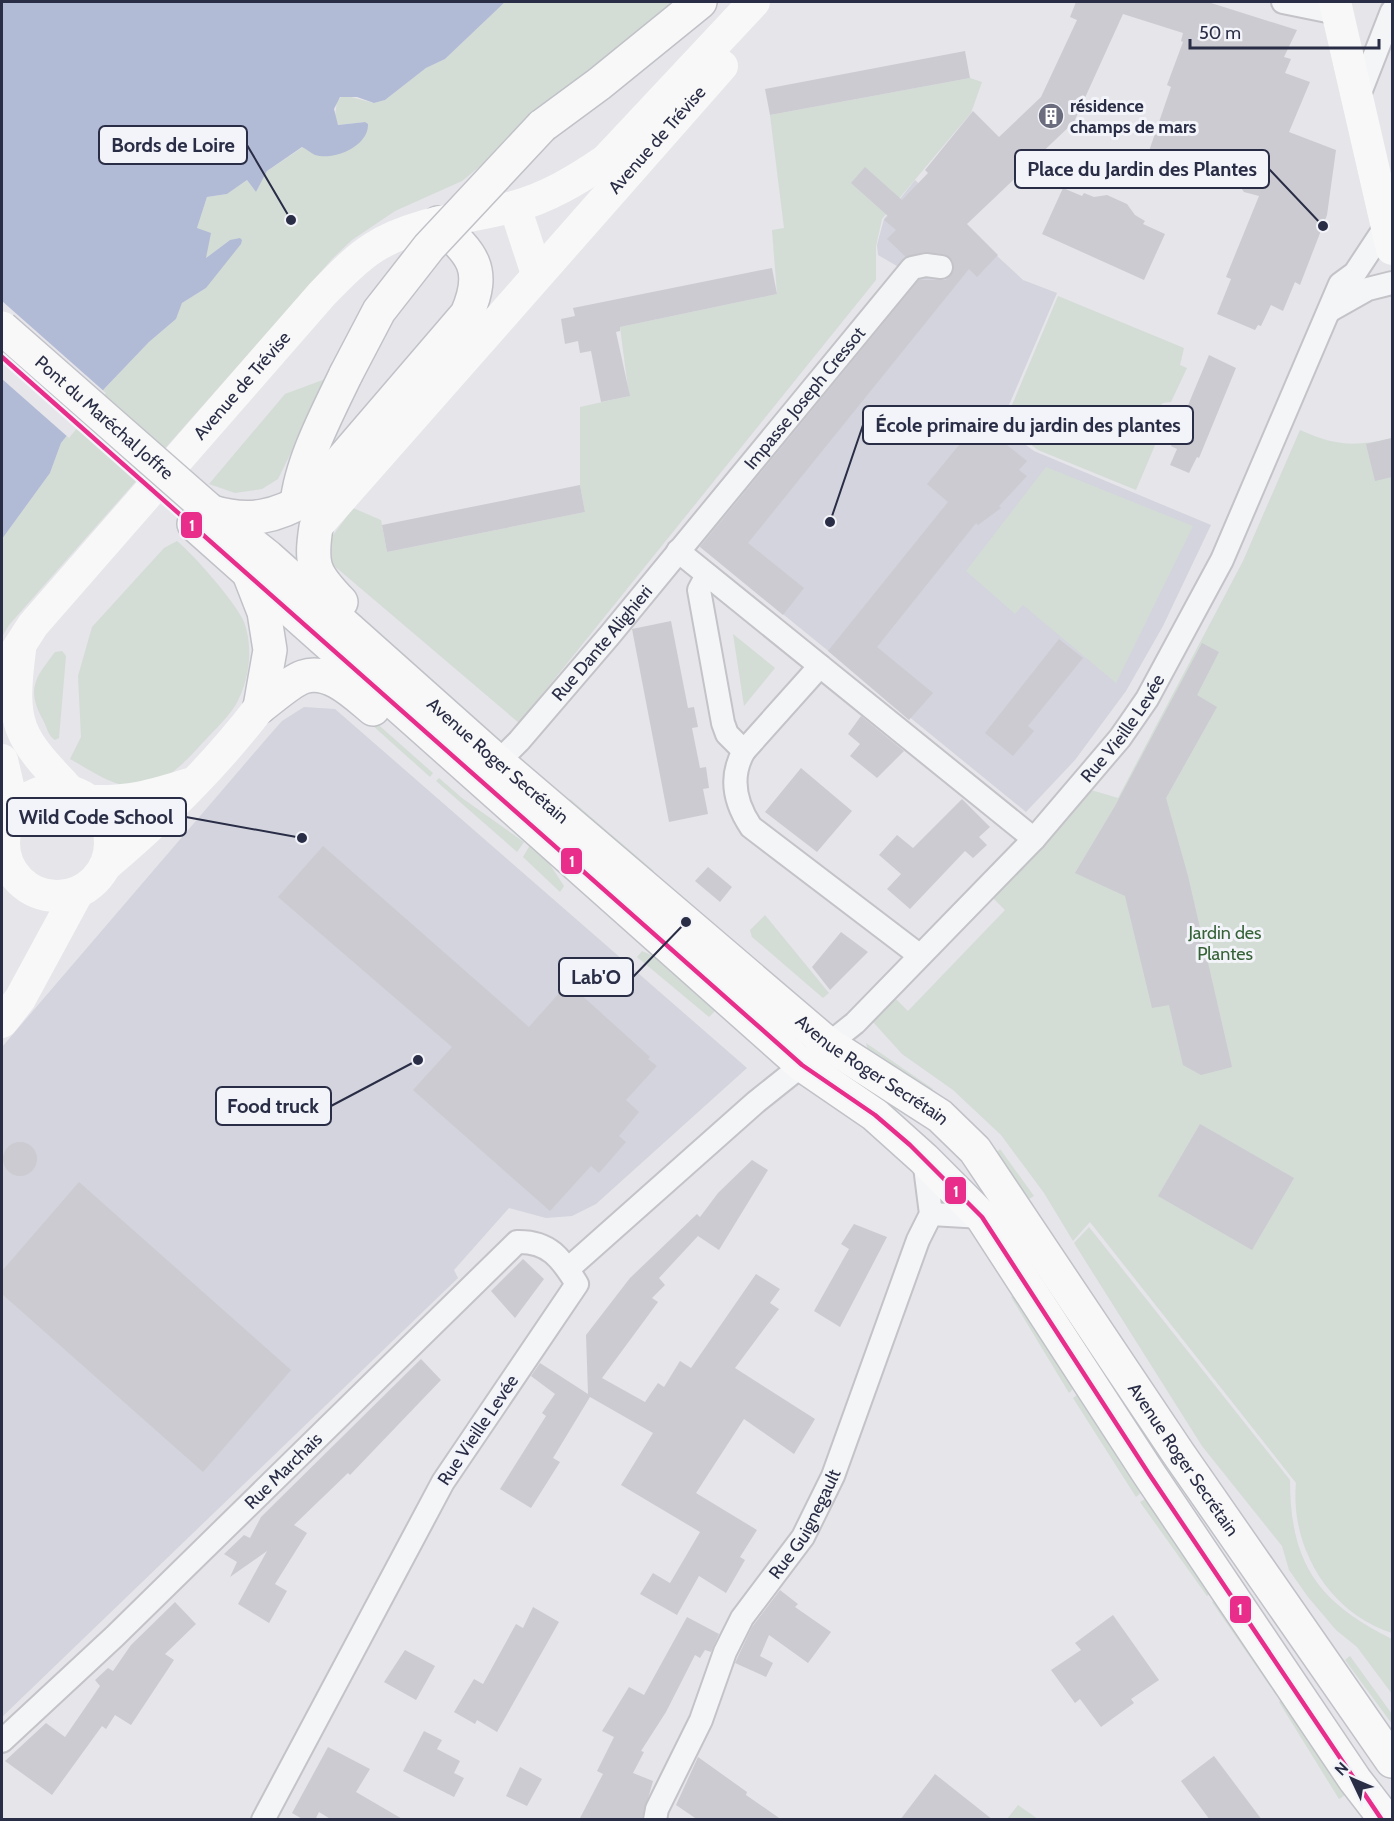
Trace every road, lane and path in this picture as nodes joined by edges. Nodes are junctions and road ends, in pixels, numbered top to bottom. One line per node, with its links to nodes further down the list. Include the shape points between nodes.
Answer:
1 (700, 2): 18 (main road, bridge, via 542,126 429,246 380,311 324,419 298,489)
2 (754, 2): 8 (street, Avenue de Trévise, via 606,160 581,178)
3 (774, 2): 12 (street, Avenue de Trévise)
4 (1283, 2): 5 (street)
5 (1336, 7): 7 (street)
6 (1392, 11): 7 (street)
7 (1359, 98): 10 (street)
8 (515, 207): 9 (street, Avenue de Trévise); 12 (street)
9 (438, 223): 18 (main road, via 465,249 475,268 477,292 467,314 310,496); 22 (street, Avenue de Trévise, via 374,247 322,294)
10 (1389, 238): 14 (street, Rue Vieille Levée, via 1341,284)
11 (941, 267): 19 (street, Impasse Joseph Cressot, via 912,268)
12 (537, 274): 18 (street, Avenue de Trévise)
13 (1392, 284): 14 (street, via 1368,290)
14 (1329, 311): 34 (street, Rue Vieille Levée, via 1222,560 1147,699 1120,738)
15 (2, 328): 17 (main road, Pont du Maréchal Joffre, bridge)
16 (2, 357): 17 (main road, Pont du Maréchal Joffre)
17 (204, 515): 18 (main road, via 246,519); 20 (main road, Avenue Roger Secrétain); 26 (main road, Avenue Roger Secrétain, via 268,557)
18 (307, 515): 26 (main road, via 314,567 321,581)
19 (678, 551): 21 (street); 29 (street, Rue Dante Alighieri)
20 (249, 575): 25 (main road, via 264,612 270,650); 32 (main road, Avenue Roger Secrétain)
21 (707, 575): 23 (street); 27 (street, via 699,590 723,723 727,734)
22 (21, 643): 24 (street, Avenue de Trévise); 31 (street, Avenue de Trévise, via 15,694 18,721 35,754)
23 (820, 666): 27 (street); 34 (street)
24 (2, 674)
25 (260, 707): 30 (street, via 229,747); 32 (main road, via 302,677 324,676 346,687 424,751)
26 (450, 717): 29 (main road, Avenue Roger Secrétain)
27 (744, 752): 38 (street, via 736,765 737,798 752,827)
28 (2, 760): 33 (street)
29 (498, 762): 40 (main road, Avenue Roger Secrétain)
30 (193, 782): 31 (street, via 145,799 123,802); 36 (street, via 156,823)
31 (80, 796): 33 (street, via 54,789 25,800); 36 (street, via 105,820 110,850)
32 (509, 803): 41 (main road, Avenue Roger Secrétain)
33 (14, 811): 35 (street, via 6,826)
34 (1034, 838): 38 (street, Rue Vieille Levée)
35 (3, 860): 37 (street, via 27,888 44,895)
36 (105, 866): 37 (street, via 90,885)
37 (78, 892): 39 (street, via 20,999)
38 (919, 955): 40 (street, Rue Vieille Levée, via 855,1023)
39 (3, 1019)
40 (828, 1044): 41 (street, Rue Vieille Levée); 47 (main road, Avenue Roger Secrétain, via 940,1116 975,1150 1178,1453)
41 (802, 1065): 42 (main road, Avenue Roger Secrétain, via 875,1115); 45 (street, Rue Vieille Levée)
42 (924, 1159): 43 (street); 44 (main road, Avenue Roger Secrétain)
43 (931, 1214): 44 (street); 49 (street, Rue Guignegault, via 918,1240 833,1476 803,1536 738,1627 725,1652 701,1720)
44 (982, 1217): 50 (main road, Avenue Roger Secrétain, via 1149,1474)
45 (568, 1269): 46 (street, Rue Marchais, via 536,1241 518,1242); 48 (street, Rue Vieille Levée, via 577,1284 443,1482)
46 (2, 1741)
47 (1391, 1758)
48 (263, 1820)
49 (655, 1820)
50 (1384, 1820)

